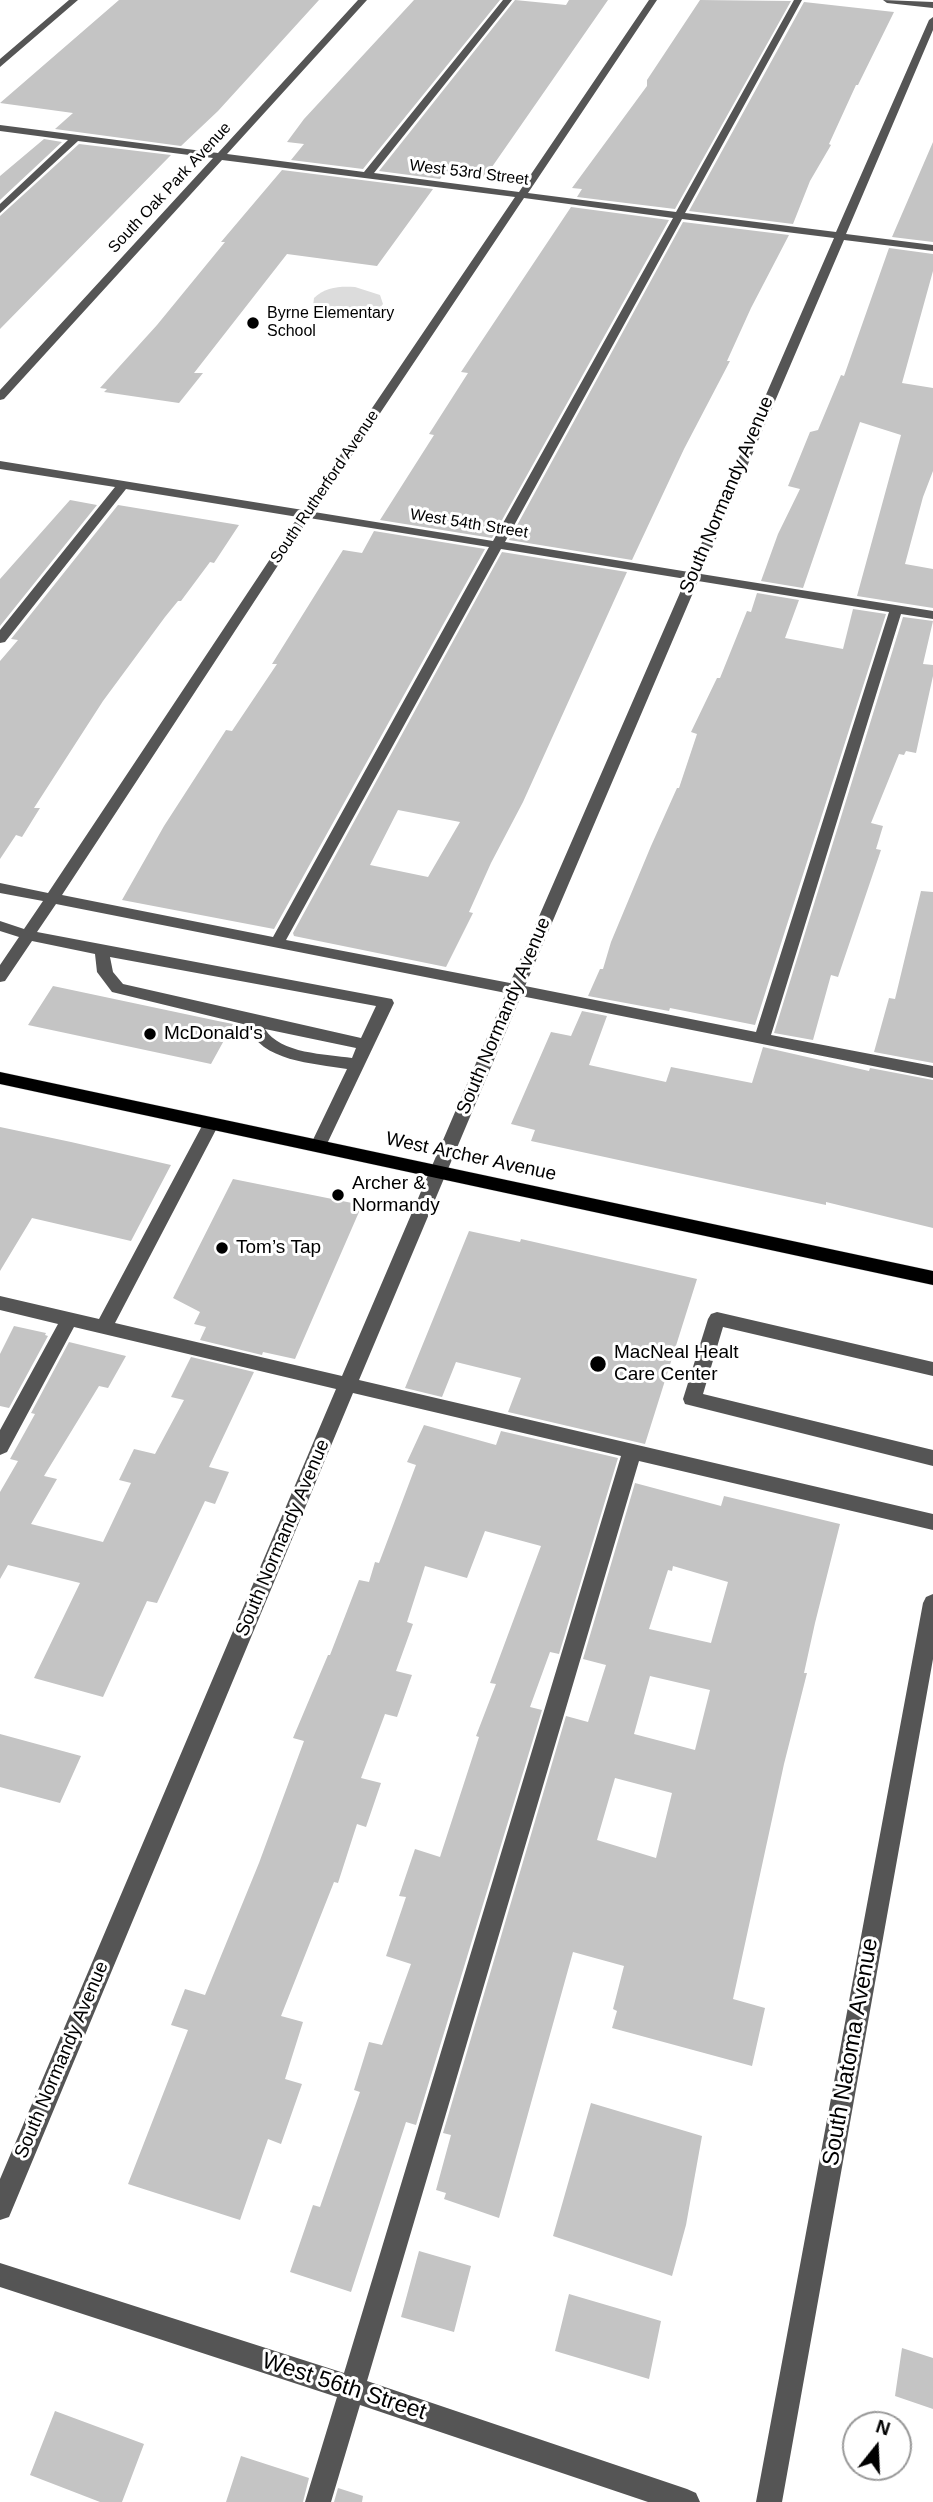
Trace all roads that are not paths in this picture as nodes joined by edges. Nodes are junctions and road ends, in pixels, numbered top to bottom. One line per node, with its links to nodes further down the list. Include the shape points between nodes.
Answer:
1 (74, 0): 9 (street)
2 (363, 0): 12 (street, South Oak Park Avenue)
3 (508, 0): 13 (street)
4 (653, 0): 14 (street, South Rutherford Avenue)
5 (798, 0): 16 (street)
6 (887, 0): 7 (street)
7 (933, 5)
8 (933, 20): 17 (street, South Normandy Avenue)
9 (0, 64)
10 (0, 128): 11 (street, West 53rd Street)
11 (75, 138): 12 (street, West 53rd Street); 15 (street)
12 (221, 156): 13 (street, West 53rd Street); 19 (street, South Oak Park Avenue)
13 (367, 175): 14 (street, West 53rd Street)
14 (522, 195): 16 (street, West 53rd Street); 22 (street, South Rutherford Avenue)
15 (0, 210)
16 (679, 216): 17 (street, West 53rd Street); 23 (street)
17 (838, 236): 18 (street, West 53rd Street); 24 (street, South Normandy Avenue)
18 (933, 248)
19 (0, 397)
20 (0, 465): 21 (street, West 54th Street)
21 (123, 485): 22 (street, West 54th Street); 27 (street)
22 (306, 514): 23 (street, West 54th Street); 29 (street, South Rutherford Avenue)
23 (497, 545): 24 (street, West 54th Street); 32 (street)
24 (693, 576): 25 (street, West 54th Street); 35 (street, South Normandy Avenue)
25 (896, 609): 26 (street, West 54th Street); 37 (street)
26 (933, 615)
27 (0, 639)
28 (0, 888): 29 (street)
29 (53, 898): 31 (street, South Rutherford Avenue); 32 (street)
30 (0, 926): 31 (street)
31 (28, 935): 33 (street); 34 (street, South Rutherford Avenue)
32 (278, 941): 35 (street)
33 (103, 951): 36 (street, via 102,968 118,988); 38 (street, via 386,1003)
34 (0, 977)
35 (515, 991): 37 (street); 44 (street, South Normandy Avenue)
36 (254, 1021): 38 (street); 39 (street, via 261,1037 271,1044)
37 (762, 1037): 40 (street)
38 (366, 1045): 39 (street)
39 (357, 1065): 43 (street)
40 (933, 1072)
41 (0, 1078): 42 (main road, West Archer Avenue)
42 (211, 1124): 43 (main road, West Archer Avenue); 48 (street)
43 (318, 1146): 44 (main road, West Archer Avenue)
44 (437, 1172): 45 (main road, West Archer Avenue); 50 (street, South Normandy Avenue)
45 (933, 1278)
46 (0, 1303): 47 (street)
47 (69, 1319): 48 (street); 51 (street)
48 (104, 1328): 50 (street)
49 (933, 1370): 53 (street, via 717,1319 692,1399)
50 (347, 1385): 52 (street); 56 (street, South Normandy Avenue)
51 (0, 1447)
52 (632, 1451): 54 (street); 58 (street)
53 (933, 1458)
54 (933, 1522)
55 (933, 1603): 61 (street, South Natoma Avenue)
56 (0, 2208)
57 (0, 2275): 58 (street, West 56th Street)
58 (352, 2389): 59 (street); 60 (street, West 56th Street)
59 (318, 2502)
60 (687, 2502)
61 (769, 2502)

